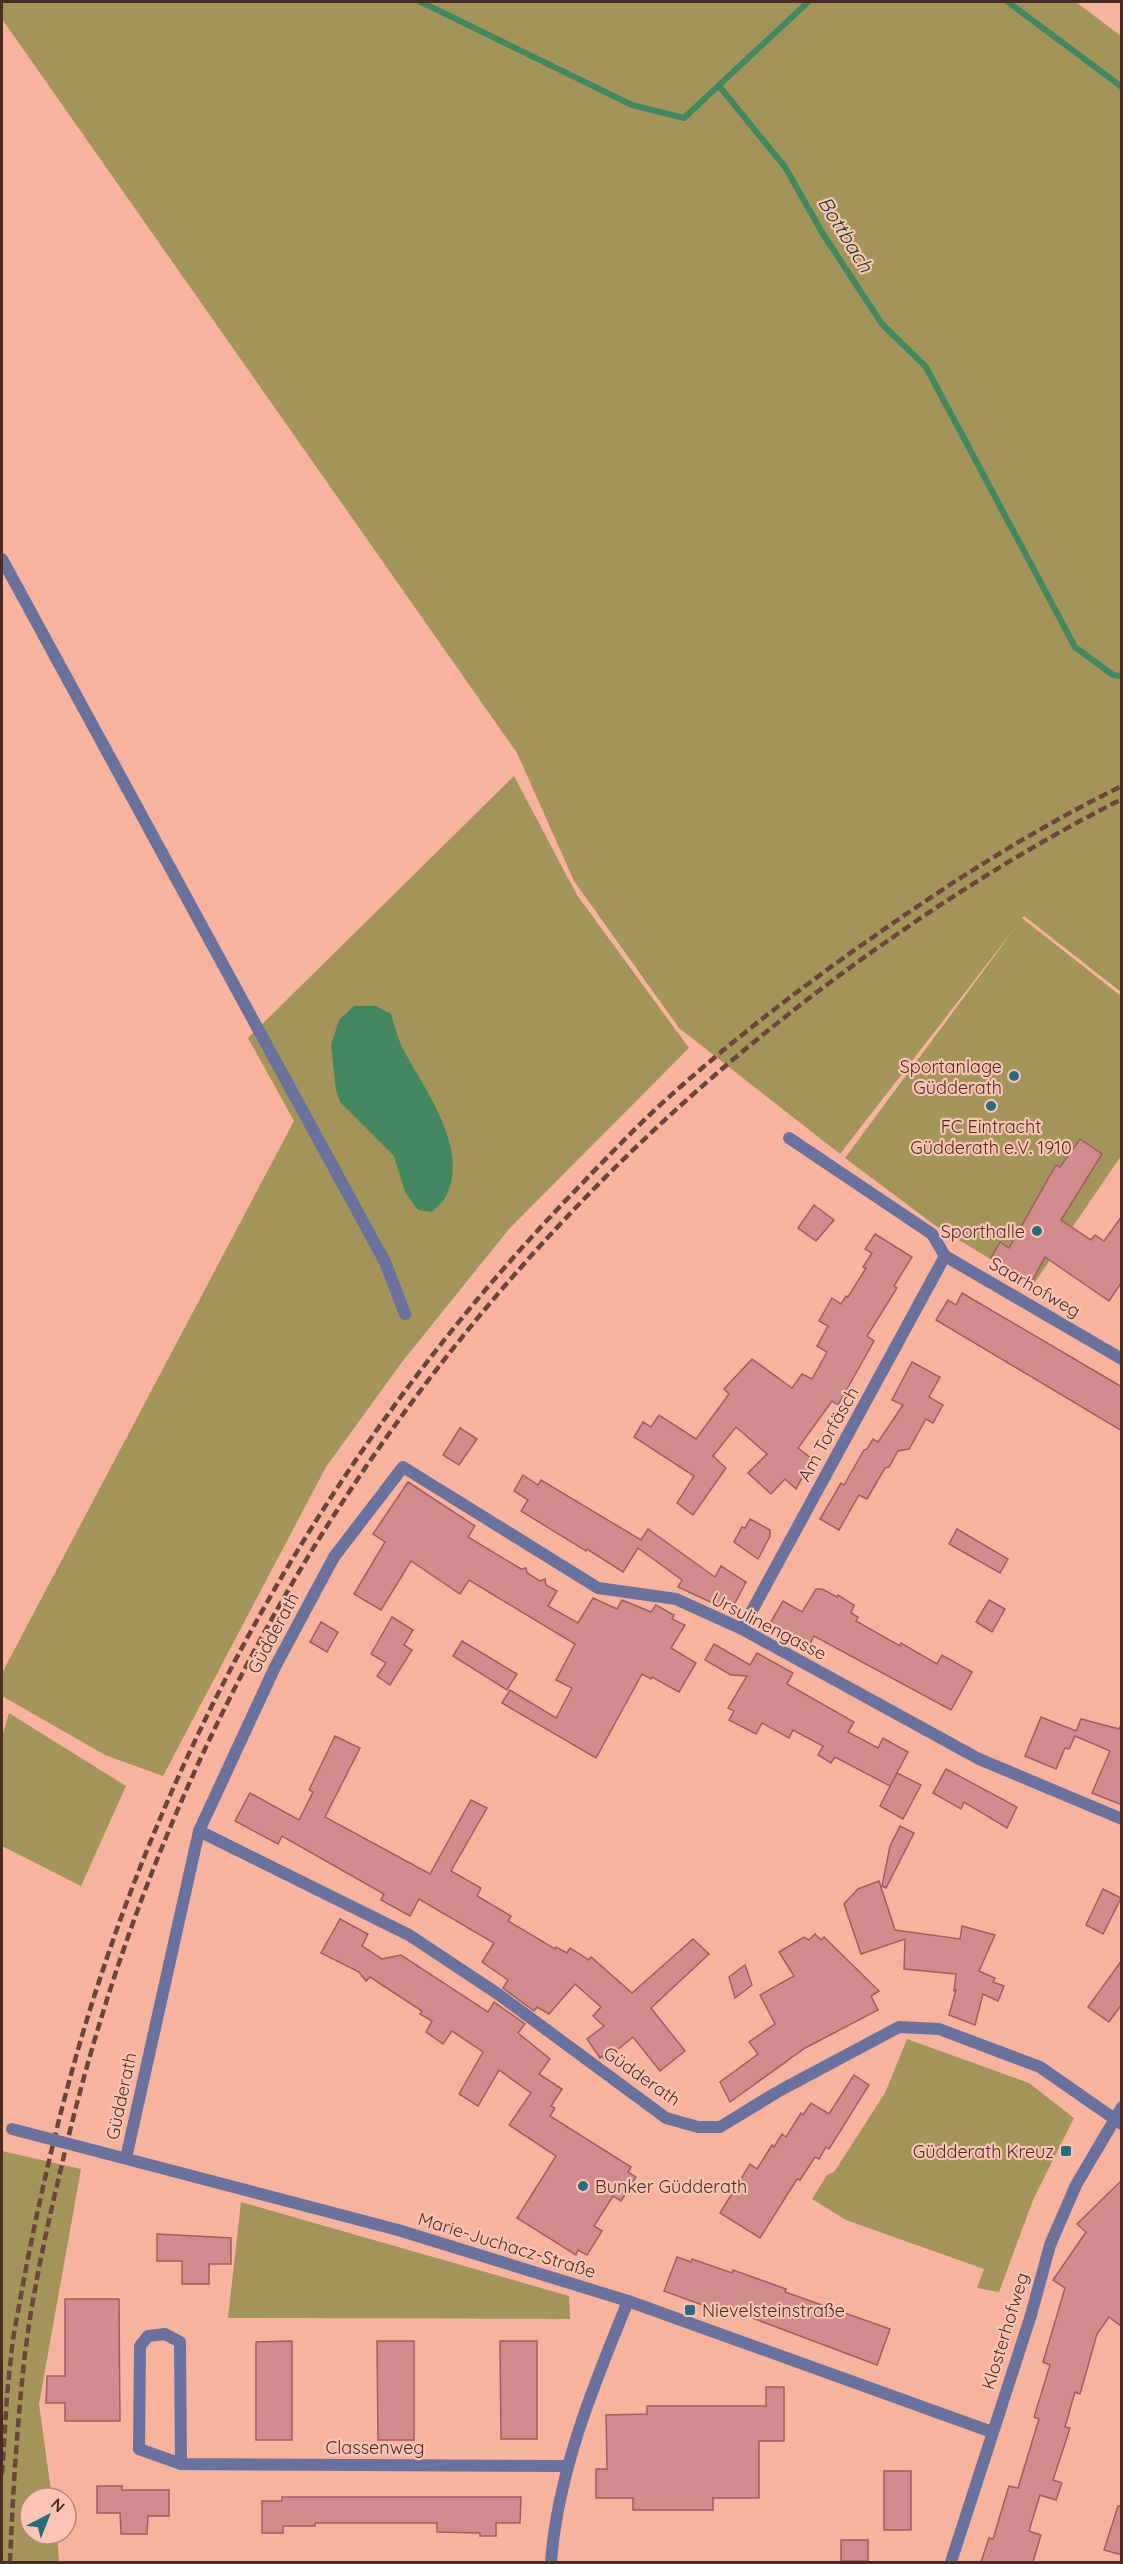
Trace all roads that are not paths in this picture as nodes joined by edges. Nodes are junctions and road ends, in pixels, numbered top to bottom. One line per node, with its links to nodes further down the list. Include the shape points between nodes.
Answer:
1 (2, 560): 4 (street, via 385,1262)
2 (789, 1138): 3 (street, Saarhofweg, via 932,1234)
3 (945, 1256): 5 (street, Saarhofweg); 7 (street, Am Torfäsch)
4 (405, 1314)
5 (1122, 1359)
6 (403, 1467): 7 (street, Ursulinengasse, via 598,1587 676,1599); 9 (street, Güdderath, via 334,1557 275,1667)
7 (742, 1629): 8 (street, Ursulinengasse, via 979,1759)
8 (1122, 1819)
9 (199, 1831): 11 (street, Güdderath, via 408,1935 498,1994 666,2118 698,2127 720,2127 899,2026 939,2029 1040,2067); 13 (street, Güdderath)
10 (1122, 2107): 11 (street, Klosterhofweg)
11 (1118, 2121): 15 (street, Klosterhofweg, via 1076,2185 1050,2245)
12 (7, 2127): 13 (street, Marie-Juchacz-Straße, bridge)
13 (126, 2158): 14 (street, Marie-Juchacz-Straße, via 398,2230)
14 (628, 2301): 15 (street, Marie-Juchacz-Straße); 17 (street, via 595,2382)
15 (992, 2432): 19 (street, Klosterhofweg)
16 (181, 2464): 16 (street, Classenweg, via 180,2342 165,2334 148,2336 140,2346 139,2449); 17 (street, Classenweg)
17 (568, 2466): 18 (street)
18 (551, 2562)
19 (951, 2562)

